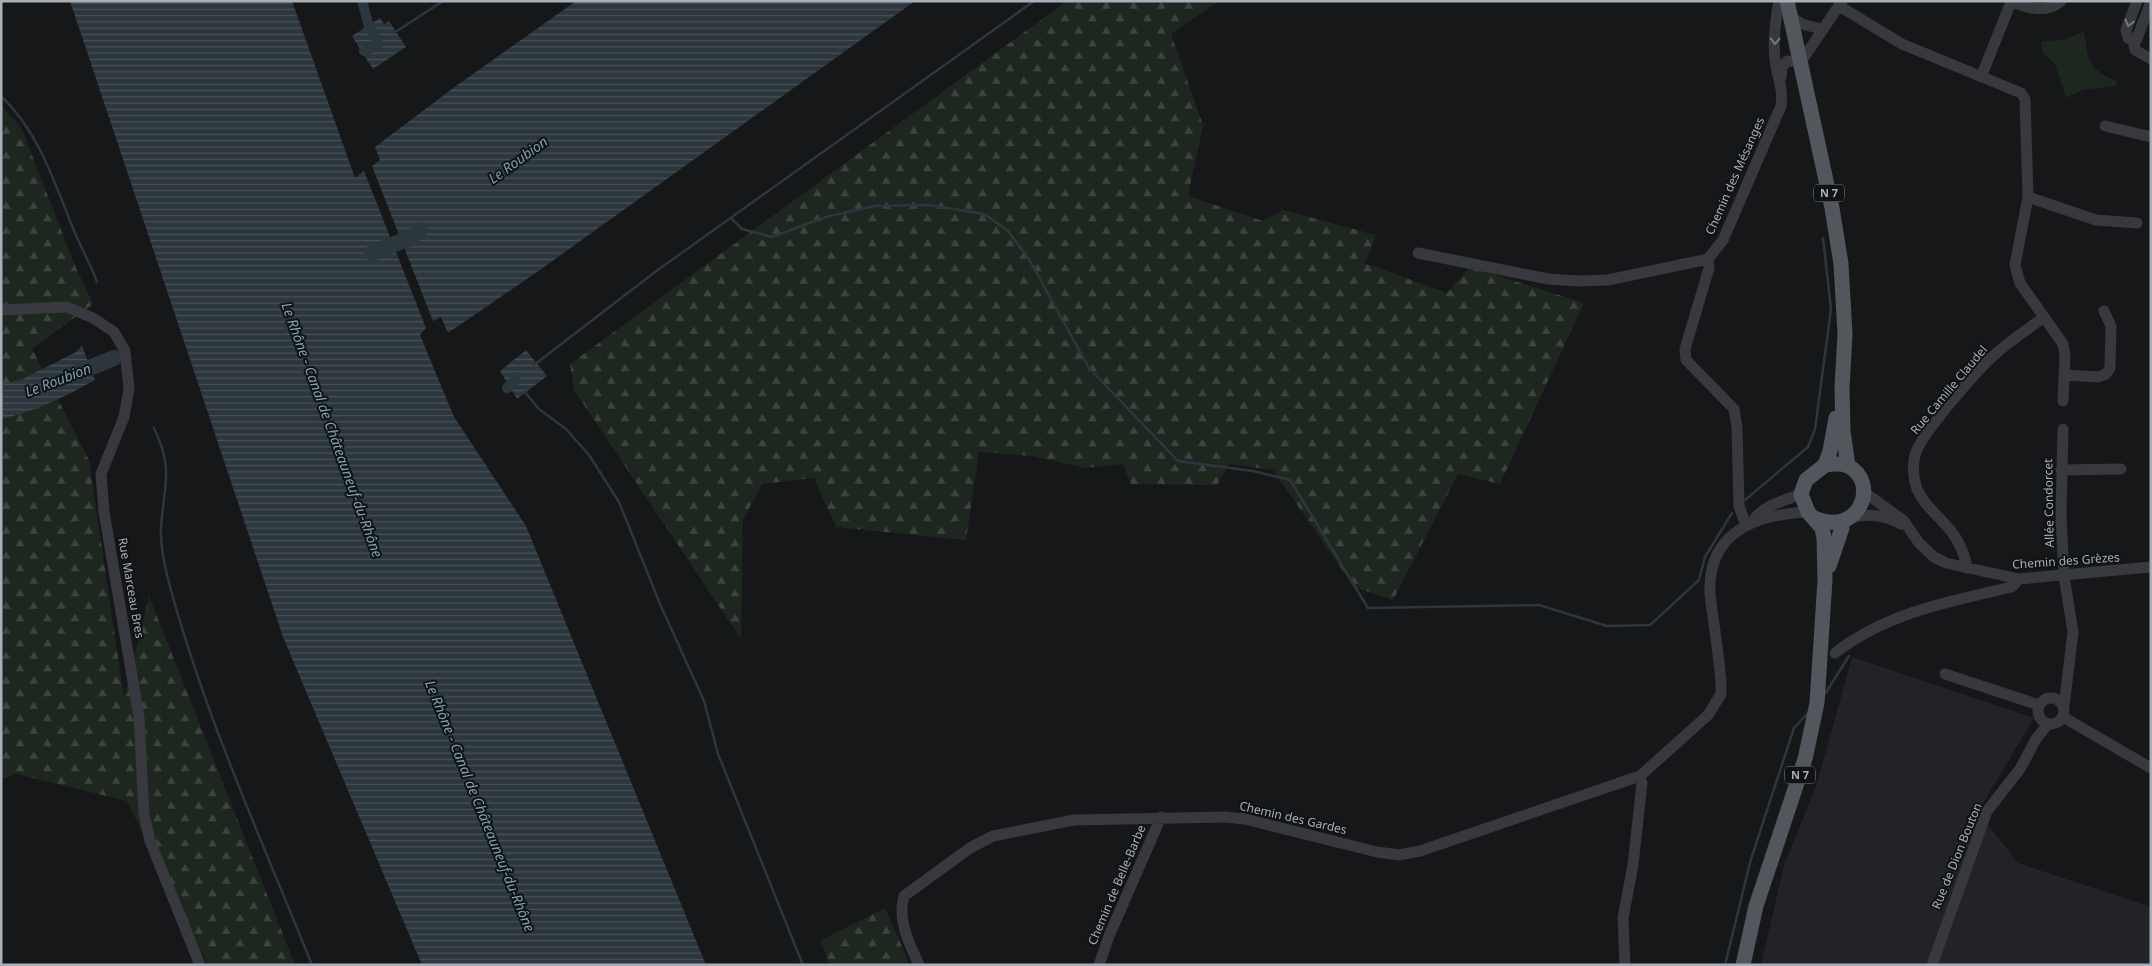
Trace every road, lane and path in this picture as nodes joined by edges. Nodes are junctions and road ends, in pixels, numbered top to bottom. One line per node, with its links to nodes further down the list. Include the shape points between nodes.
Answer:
1 (1779, 1): 15 (street, Chemin des Mésanges, one-way to 15, via 1775,47)
2 (2062, 1): 6 (street, via 2046,9)
3 (2137, 1): 11 (street, one-way to 11, via 2126,30 2128,38)
4 (2146, 1): 7 (street)
5 (2011, 2): 6 (street); 14 (street)
6 (2025, 3)
7 (2151, 3): 11 (street)
8 (1840, 4): 10 (street); 14 (street, via 1902,44)
9 (1788, 8): 10 (street, via 1802,24); 13 (main road, N 7)
10 (1821, 29): 13 (street)
11 (2136, 41): 12 (street, via 2135,50)
12 (2151, 59)
13 (1801, 62): 15 (street, Chemin des Mésanges, via 1787,61 1782,67); 26 (main road, N 7, via 1841,264 1845,334)
14 (1981, 76): 18 (street, via 2021,93 2026,107)
15 (1780, 81): 21 (street, Chemin des Mésanges, via 1783,92 1781,106 1726,232)
16 (2105, 126): 17 (street)
17 (2151, 137)
18 (2028, 196): 19 (street, via 2096,220); 24 (street, via 2015,265 2020,283)
19 (2137, 223)
20 (1418, 254): 21 (street, via 1548,279 1578,281 1608,280)
21 (1708, 259): 37 (street, Chemin des Mésanges, via 1709,268 1685,348 1686,360 1734,409 1739,506)
22 (1, 310): 53 (street, Rue Marceau Bres, via 66,308 93,318 114,332 125,352 129,389 124,417 100,474 104,512 139,717 144,814 150,841)
23 (2104, 311): 25 (street, via 2112,326 2110,368 2098,377)
24 (2044, 317): 25 (street, via 2063,344); 40 (street, Rue Camille Claudel, via 1992,357 1927,433 1916,451 1914,479 1917,490 1924,503 1958,540)
25 (2065, 375): 27 (street)
26 (1842, 388): 29 (main road, N 7); 30 (main road, N 7, via 1842,431)
27 (2064, 401)
28 (2064, 429): 32 (street, Allée Condorcet)
29 (1825, 465): 30 (main road); 34 (main road, via 1806,480)
30 (1848, 466): 33 (main road, via 1858,474)
31 (2121, 469): 32 (street)
32 (2061, 470): 41 (street, Allée Condorcet)
33 (1864, 492): 36 (main road, via 1860,509); 38 (street, Chemin des Grèzes, via 1890,510)
34 (1801, 494): 35 (main road); 37 (street, via 1758,513)
35 (1811, 515): 36 (main road, via 1827,524); 37 (street, via 1783,513); 43 (main road, N 7, via 1822,528)
36 (1846, 520): 38 (street, Chemin des Grèzes, via 1868,514 1893,519); 43 (main road, N 7)
37 (1749, 523): 51 (street, Chemin des Gardes, via 1736,530 1717,556 1710,586 1720,694 1708,715)
38 (1909, 529): 40 (street, Chemin des Grèzes, via 1918,543 1934,557)
39 (2151, 567): 41 (street, Chemin des Grèzes)
40 (1967, 568): 42 (street, Chemin des Grèzes)
41 (2064, 576): 42 (street, Chemin des Grèzes); 46 (street, Allée Condorcet, via 2073,632)
42 (2019, 579): 44 (street, via 2012,587 1950,601 1882,624 1854,638)
43 (1825, 580): 57 (main road, N 7, via 1817,703 1805,759 1756,906)
44 (1835, 653)
45 (1946, 674): 47 (street)
46 (2061, 707): 47 (street, via 2048,698); 48 (street, via 2056,723); 50 (street)
47 (2039, 710): 48 (street, via 2041,720); 49 (street, Rue de Dion Bouton)
48 (2048, 724): 49 (street, Rue de Dion Bouton)
49 (2036, 739): 58 (street, Rue de Dion Bouton, via 2020,769 1987,811)
50 (2151, 768)
51 (1640, 776): 52 (street, Chemin des Gardes, via 1420,851 1398,854 1377,852 1245,819); 56 (street, via 1642,783 1633,866 1623,918)
52 (1161, 817): 54 (street, Chemin des Gardes, via 1074,820 993,836 970,848 904,896 902,920); 55 (street, Chemin de Belle-Barbe, via 1109,936)
53 (200, 965)
54 (919, 965)
55 (1100, 965)
56 (1624, 965)
57 (1743, 965)
58 (1932, 965)

